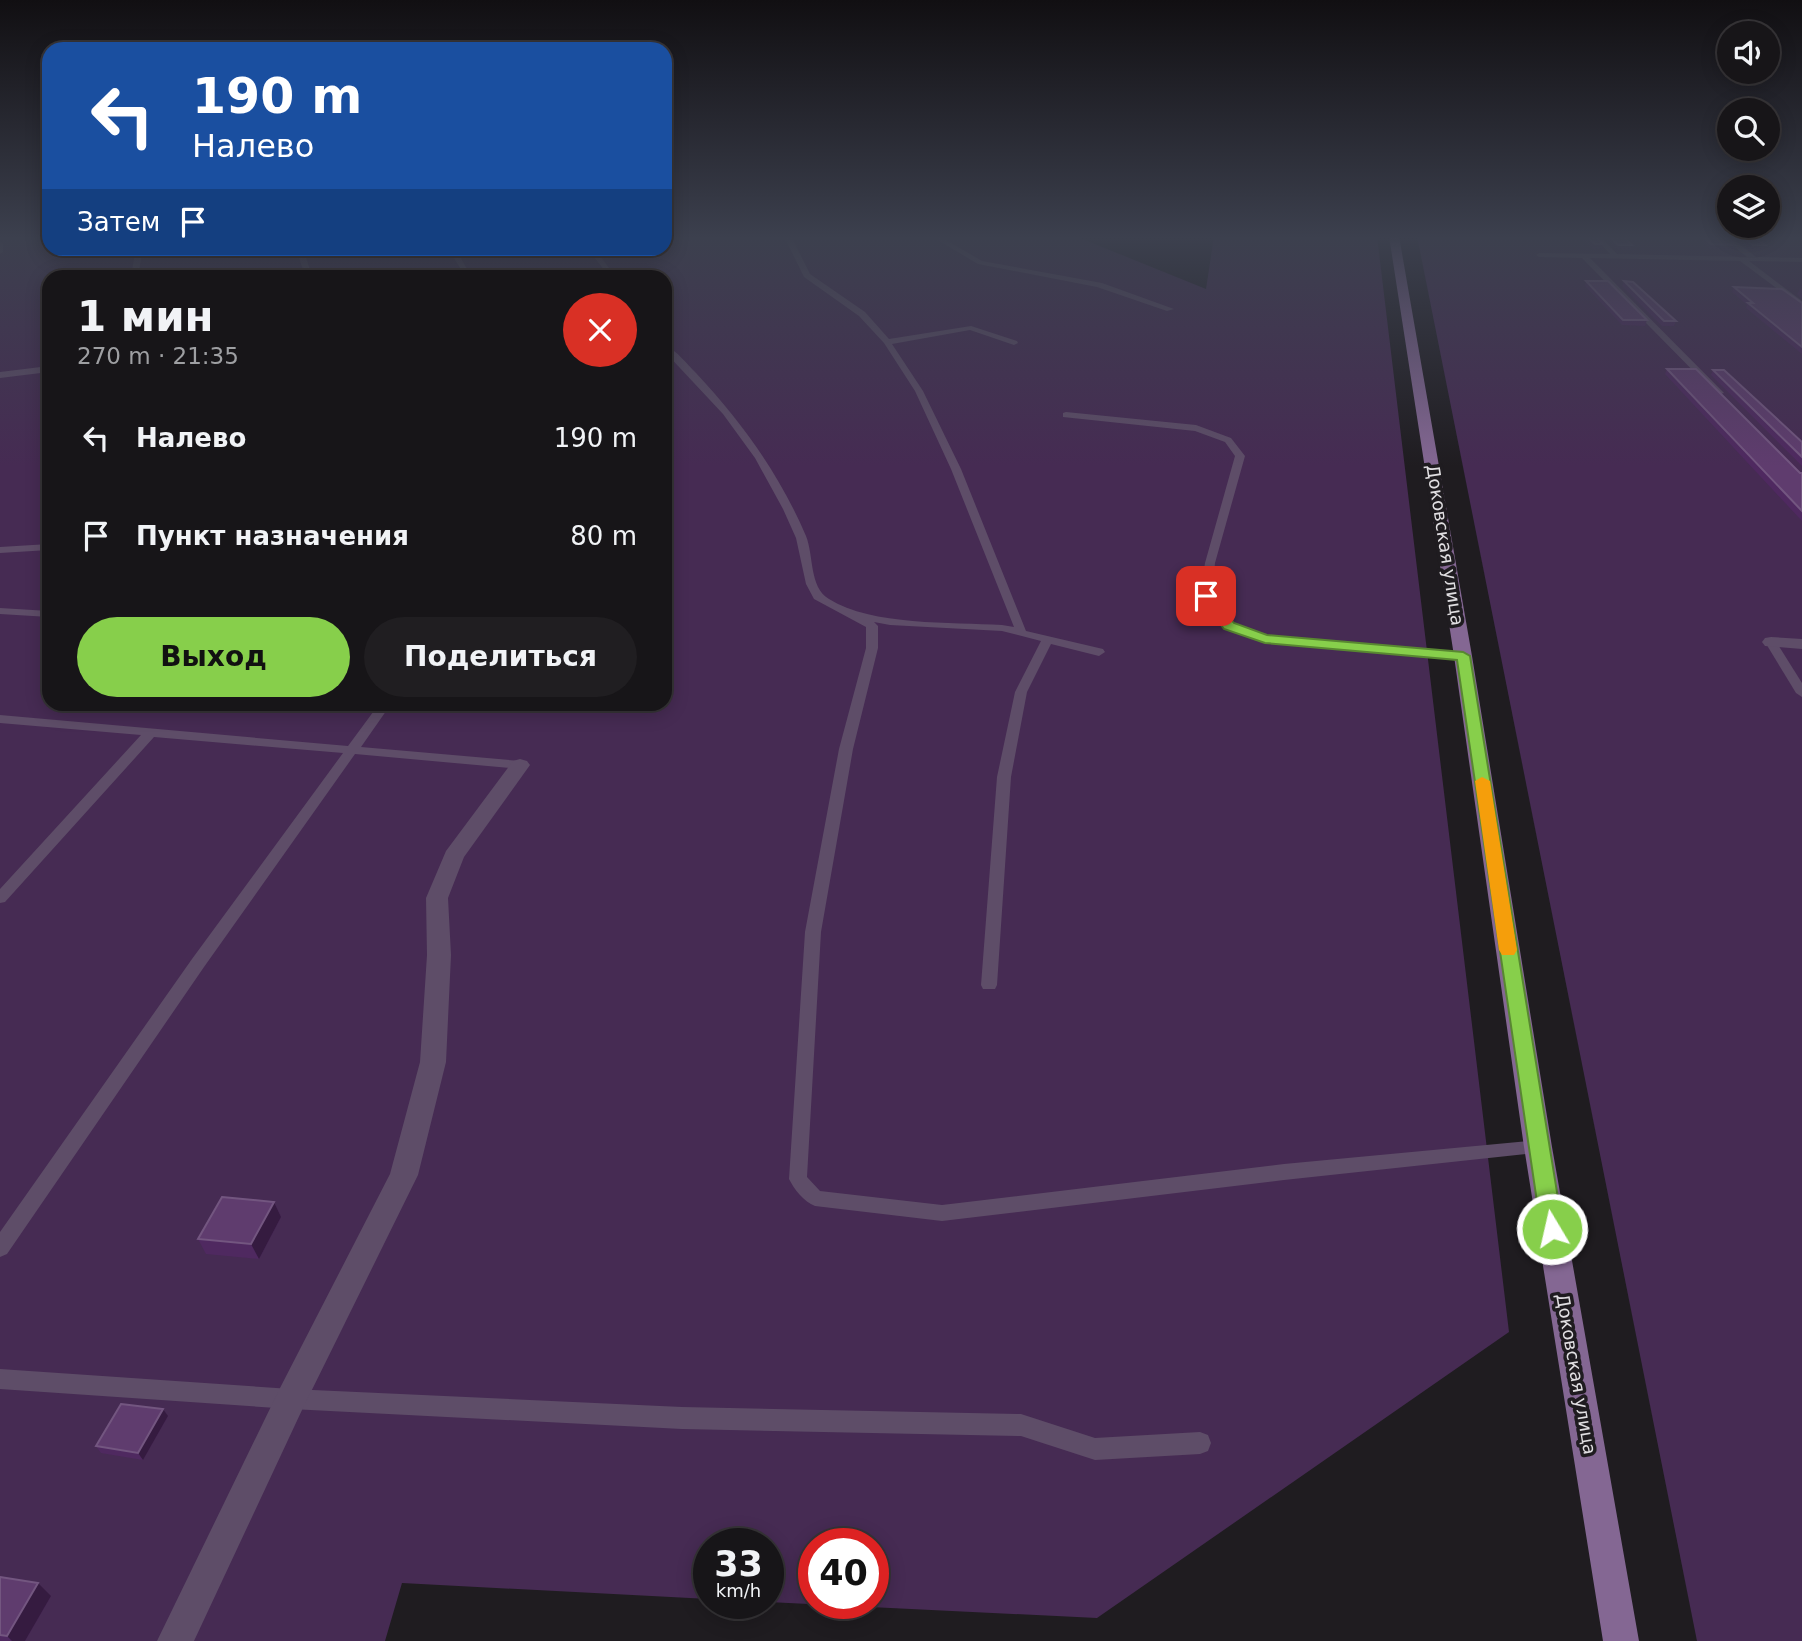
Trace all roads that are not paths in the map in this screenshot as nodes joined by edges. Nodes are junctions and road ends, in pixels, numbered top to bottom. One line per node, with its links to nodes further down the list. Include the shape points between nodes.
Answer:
1 (860, 313): 4 (lane)
2 (1407, 313): 21 (street, Доковская улица)
3 (1640, 313): 9 (lane)
4 (887, 342): 5 (lane, via 971,328); 16 (lane, via 919,391 956,469)
5 (1014, 343)
6 (672, 354): 15 (lane, via 757,449 803,541 813,590 822,601)
7 (42, 370): 8 (lane)
8 (0, 375)
9 (1723, 396)
10 (1066, 415): 21 (lane, via 1196,428 1228,439 1240,456 1210,563 1206,596 1229,626 1265,639)
11 (42, 547): 12 (lane)
12 (0, 550)
13 (0, 611): 14 (lane)
14 (42, 614)
15 (862, 616): 16 (lane, via 890,622 1002,628); 30 (lane, via 872,626 872,648 846,749 813,932 798,1179 815,1198 942,1213)
16 (1022, 634): 17 (lane)
17 (1047, 640): 20 (lane); 29 (lane, via 1021,692 1004,777)
18 (1771, 642): 19 (street); 22 (lane)
19 (1802, 644)
20 (1100, 652)
21 (1463, 656): 30 (street, Доковская улица)
22 (1802, 693)
23 (380, 711): 26 (lane)
24 (0, 719): 25 (lane)
25 (151, 732): 26 (lane); 28 (lane)
26 (350, 749): 27 (lane); 31 (lane)
27 (520, 765): 33 (street, via 454,856 437,898 439,967 433,1062 404,1175)
28 (0, 898)
29 (989, 985)
30 (1538, 1147): 36 (street, Доковская улица)
31 (0, 1248)
32 (0, 1379): 33 (lane)
33 (291, 1399): 34 (lane, via 682,1418 1021,1425 1095,1449); 35 (street)
34 (1200, 1443)
35 (176, 1641)
36 (1621, 1641)

